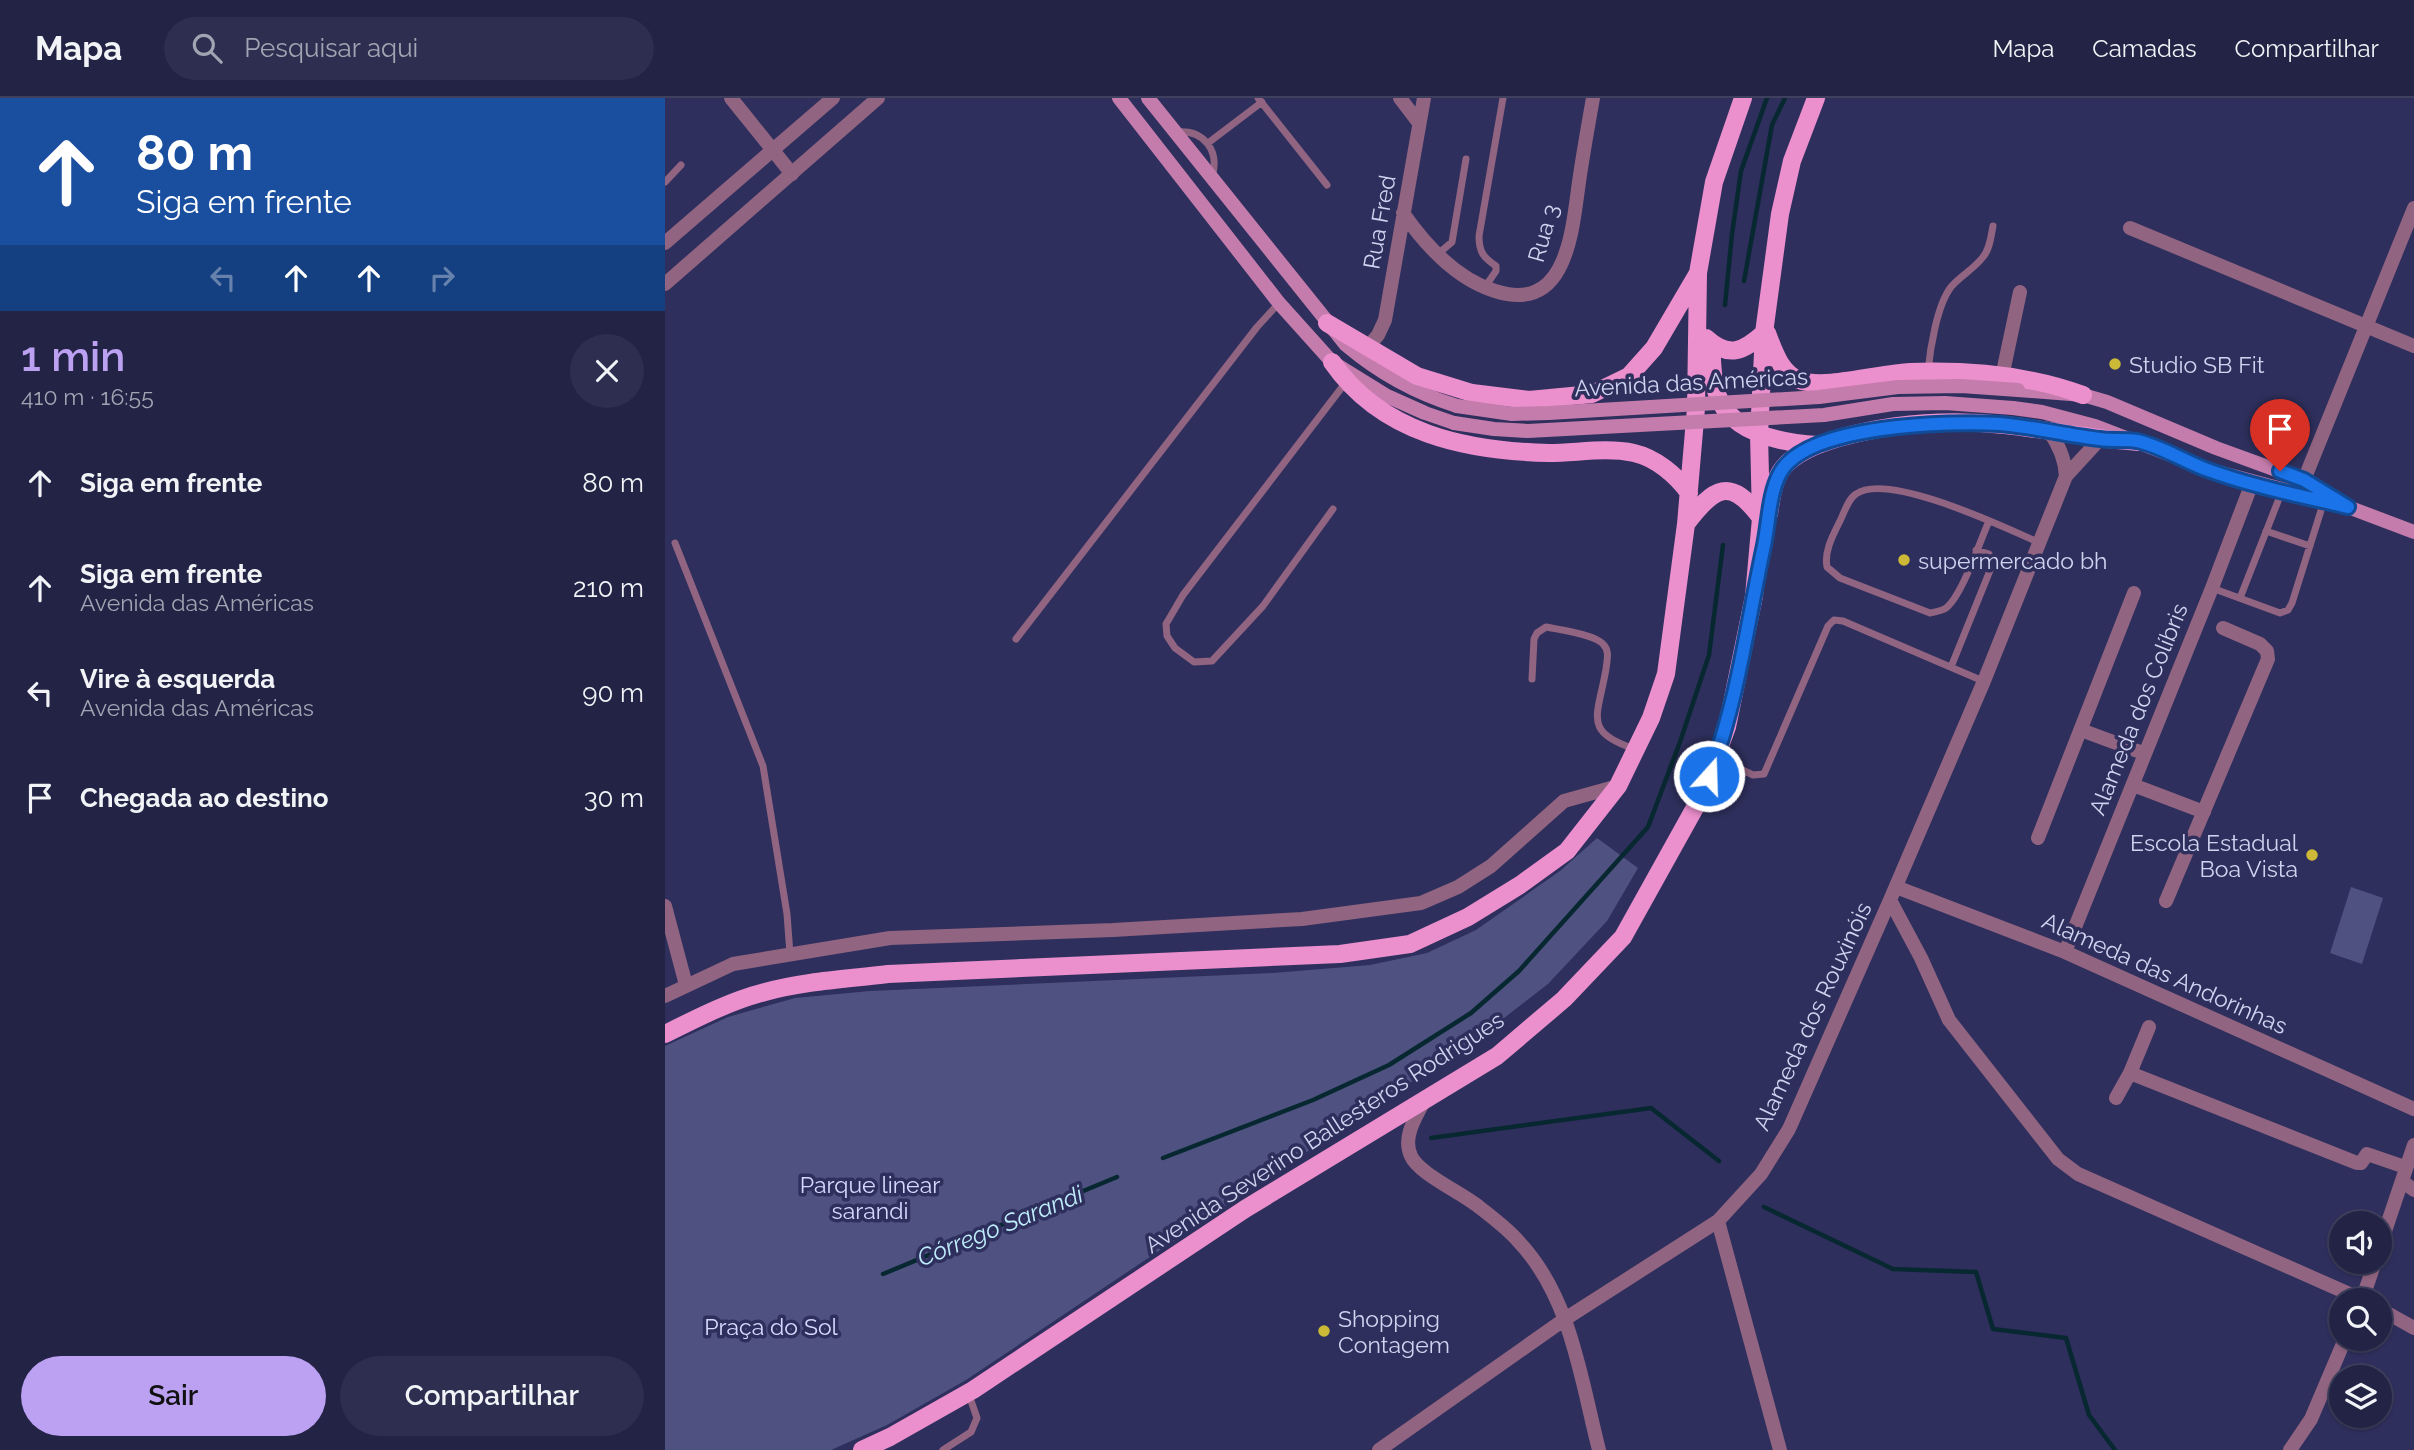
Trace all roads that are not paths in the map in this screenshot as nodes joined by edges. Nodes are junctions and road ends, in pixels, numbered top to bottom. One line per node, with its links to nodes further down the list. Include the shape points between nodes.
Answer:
1 (731, 98): 16 (street)
2 (832, 98): 16 (street)
3 (878, 98): 19 (street)
4 (1119, 98): 33 (main road)
5 (1148, 98): 14 (main road, Avenida das Américas)
6 (1400, 98): 13 (street)
7 (1424, 98): 13 (street, Rua Fred)
8 (1503, 98): 31 (lane, via 1479,236 1484,258 1496,265)
9 (1593, 98): 31 (street, Rua 3, via 1572,232 1555,276 1539,292 1520,296)
10 (1743, 98): 29 (main road, via 1714,183)
11 (1816, 98): 36 (main road, Avenida Severino Ballesteros Rodrigues, via 1780,214)
12 (1260, 100): 15 (lane); 22 (lane)
13 (1419, 123): 24 (street, Rua Fred)
14 (1175, 132): 15 (lane, via 1193,133); 20 (main road, Avenida das Américas)
15 (1209, 143): 20 (lane, via 1215,166)
16 (773, 149): 19 (street); 27 (street)
17 (1466, 159): 28 (lane, via 1452,242)
18 (681, 164): 21 (lane)
19 (792, 174): 30 (street)
20 (1211, 178): 34 (main road, Avenida das Américas)
21 (665, 182)
22 (1327, 185)
23 (2414, 208): 35 (street)
24 (1403, 214): 28 (street, Rua 3); 39 (street, Rua Fred, via 1385,320)
25 (1993, 226): 41 (lane, via 1983,257 1951,286 1944,299)
26 (2130, 228): 35 (street)
27 (665, 243)
28 (1437, 255): 31 (street, Rua 3)
29 (1698, 273): 37 (main road); 39 (main road, via 1646,358 1629,376 1592,394 1528,400 1472,393 1417,376)
30 (665, 284)
31 (1485, 288)
32 (2020, 292): 42 (street)
33 (1279, 303): 40 (main road); 72 (lane)
34 (1327, 323): 39 (main road); 44 (main road, Avenida das Américas, bridge, via 1367,363 1401,384 1457,406 1512,414 1819,397 1898,387 1961,386)
35 (2367, 327): 38 (street); 51 (street)
36 (1764, 329): 37 (main road, via 1749,346 1738,350 1726,351); 41 (main road, via 1785,370 1798,380 1815,384); 46 (main road, Avenida Severino Ballesteros Rodrigues)
37 (1705, 337): 46 (main road, via 1719,399 1734,418); 54 (main road)
38 (2414, 346)
39 (1367, 348)
40 (1332, 362): 43 (main road); 48 (main road, Avenida das Américas, bridge, via 1387,396 1454,423 1494,429 1824,415 1893,404 1945,403 2042,412)
41 (1927, 372): 42 (main road)
42 (2002, 377): 44 (main road, via 2056,385)
43 (1346, 382): 54 (main road, via 1386,414 1445,440 1503,451 1617,450 1637,454 1670,472); 57 (lane, via 1183,595 1166,624 1175,648 1194,662 1212,661 1263,606)
44 (2083, 395): 51 (main road, Avenida das Américas)
45 (2049, 431): 47 (main road); 49 (main road, via 1990,424 1908,425); 50 (street, via 2059,445)
46 (1759, 434): 49 (main road, via 1788,443); 58 (main road, Avenida Severino Ballesteros Rodrigues)
47 (2100, 439): 48 (main road); 50 (street, Alameda dos Rouxinóis)
48 (2138, 442): 52 (main road, Avenida das Américas)
49 (1818, 444): 69 (main road, via 1781,471 1772,493)
50 (2066, 476): 64 (street, Alameda dos Rouxinóis)
51 (2304, 480): 56 (main road, Avenida das Américas)
52 (2252, 483): 53 (main road, Avenida das Américas); 67 (street, Alameda dos Colíbris)
53 (2282, 491): 55 (main road, Avenida das Américas); 61 (lane)
54 (1689, 494): 60 (main road)
55 (2324, 501): 56 (main road, Avenida das Américas); 65 (lane)
56 (2348, 507): 62 (main road, Avenida das Américas)
57 (1333, 509)
58 (1761, 518): 60 (main road, via 1748,500 1735,491 1723,490 1702,504); 69 (main road, Avenida Severino Ballesteros Rodrigues)
59 (1989, 521): 64 (lane); 66 (lane); 66 (lane, via 1907,492 1862,491 1847,505 1826,562 1829,571 1840,578 1930,613 1946,609)
60 (1686, 524): 77 (main road, via 1666,674)
61 (2266, 531): 65 (lane); 70 (lane)
62 (2414, 531)
63 (675, 543): 88 (lane, via 763,766)
64 (2040, 543): 75 (street, Alameda dos Rouxinóis)
65 (2310, 546): 70 (lane, via 2288,610 2280,613)
66 (1976, 550): 73 (lane, via 1989,554 1993,563)
67 (2212, 588): 70 (lane); 78 (street, Alameda dos Colíbris)
68 (2134, 593): 76 (street)
69 (1753, 596): 79 (main road, Avenida Severino Ballesteros Rodrigues, via 1727,727)
70 (2240, 598)
71 (2223, 628): 82 (street, via 2260,644 2268,659)
72 (1016, 639)
73 (1951, 667): 75 (lane); 79 (lane, via 1834,620 1764,774 1753,775)
74 (1532, 679): 77 (lane, via 1534,639 1546,627 1603,643 1608,655 1597,724 1612,742)
75 (1984, 681): 84 (street, Alameda dos Rouxinóis)
76 (2081, 730): 78 (street); 83 (street)
77 (1635, 750): 81 (main road)
78 (2143, 754): 80 (street, Alameda dos Colíbris)
79 (1716, 758): 95 (main road, Avenida Severino Ballesteros Rodrigues, via 1702,795 1623,937 1564,999 1497,1056)
80 (2133, 785): 82 (street); 87 (street, Alameda dos Colíbris)
81 (1618, 786): 88 (street, via 1564,801 1491,866 1421,903 1303,919 890,939); 92 (main road, via 1567,851 1520,885 1411,944 1340,954 834,980 765,992)
82 (2204, 812): 85 (street)
83 (2038, 838)
84 (1893, 893): 87 (street, Alameda das Andorinhas); 100 (street, Alameda dos Rouxinóis, via 1789,1129 1749,1189); 101 (street, via 1948,1020 2058,1159 2078,1174)
85 (2166, 901)
86 (665, 906): 89 (street)
87 (2065, 951): 96 (street, Alameda das Andorinhas)
88 (790, 955): 89 (street, via 733,964)
89 (686, 985): 90 (street)
90 (665, 996)
91 (2149, 1027): 93 (street)
92 (665, 1034)
93 (2130, 1073): 94 (street); 98 (street, via 2357,1163 2367,1154)
94 (2116, 1098)
95 (1424, 1101): 103 (street, via 1408,1132 1410,1155 1424,1171 1479,1206 1520,1242 1546,1279); 106 (main road, Avenida Severino Ballesteros Rodrigues, via 1245,1209)
96 (2414, 1109)
97 (2414, 1144): 98 (street)
98 (2407, 1179): 99 (street)
99 (2392, 1216)
100 (1718, 1221): 103 (street, Alameda dos Rouxinóis); 113 (street)
101 (2335, 1288)
102 (2392, 1316): 104 (street)
103 (1565, 1319): 107 (street, Alameda dos Rouxinóis); 112 (street)
104 (2414, 1328)
105 (2340, 1351): 114 (street, via 2311,1419)
106 (968, 1393): 108 (main road, Avenida Severino Ballesteros Rodrigues); 109 (lane, via 977,1418 971,1432)
107 (1399, 1435): 110 (street, Alameda dos Rouxinóis); 111 (street)
108 (866, 1449)
109 (943, 1450)
110 (1378, 1450)
111 (1404, 1450)
112 (1599, 1450)
113 (1780, 1450)
114 (2290, 1450)

